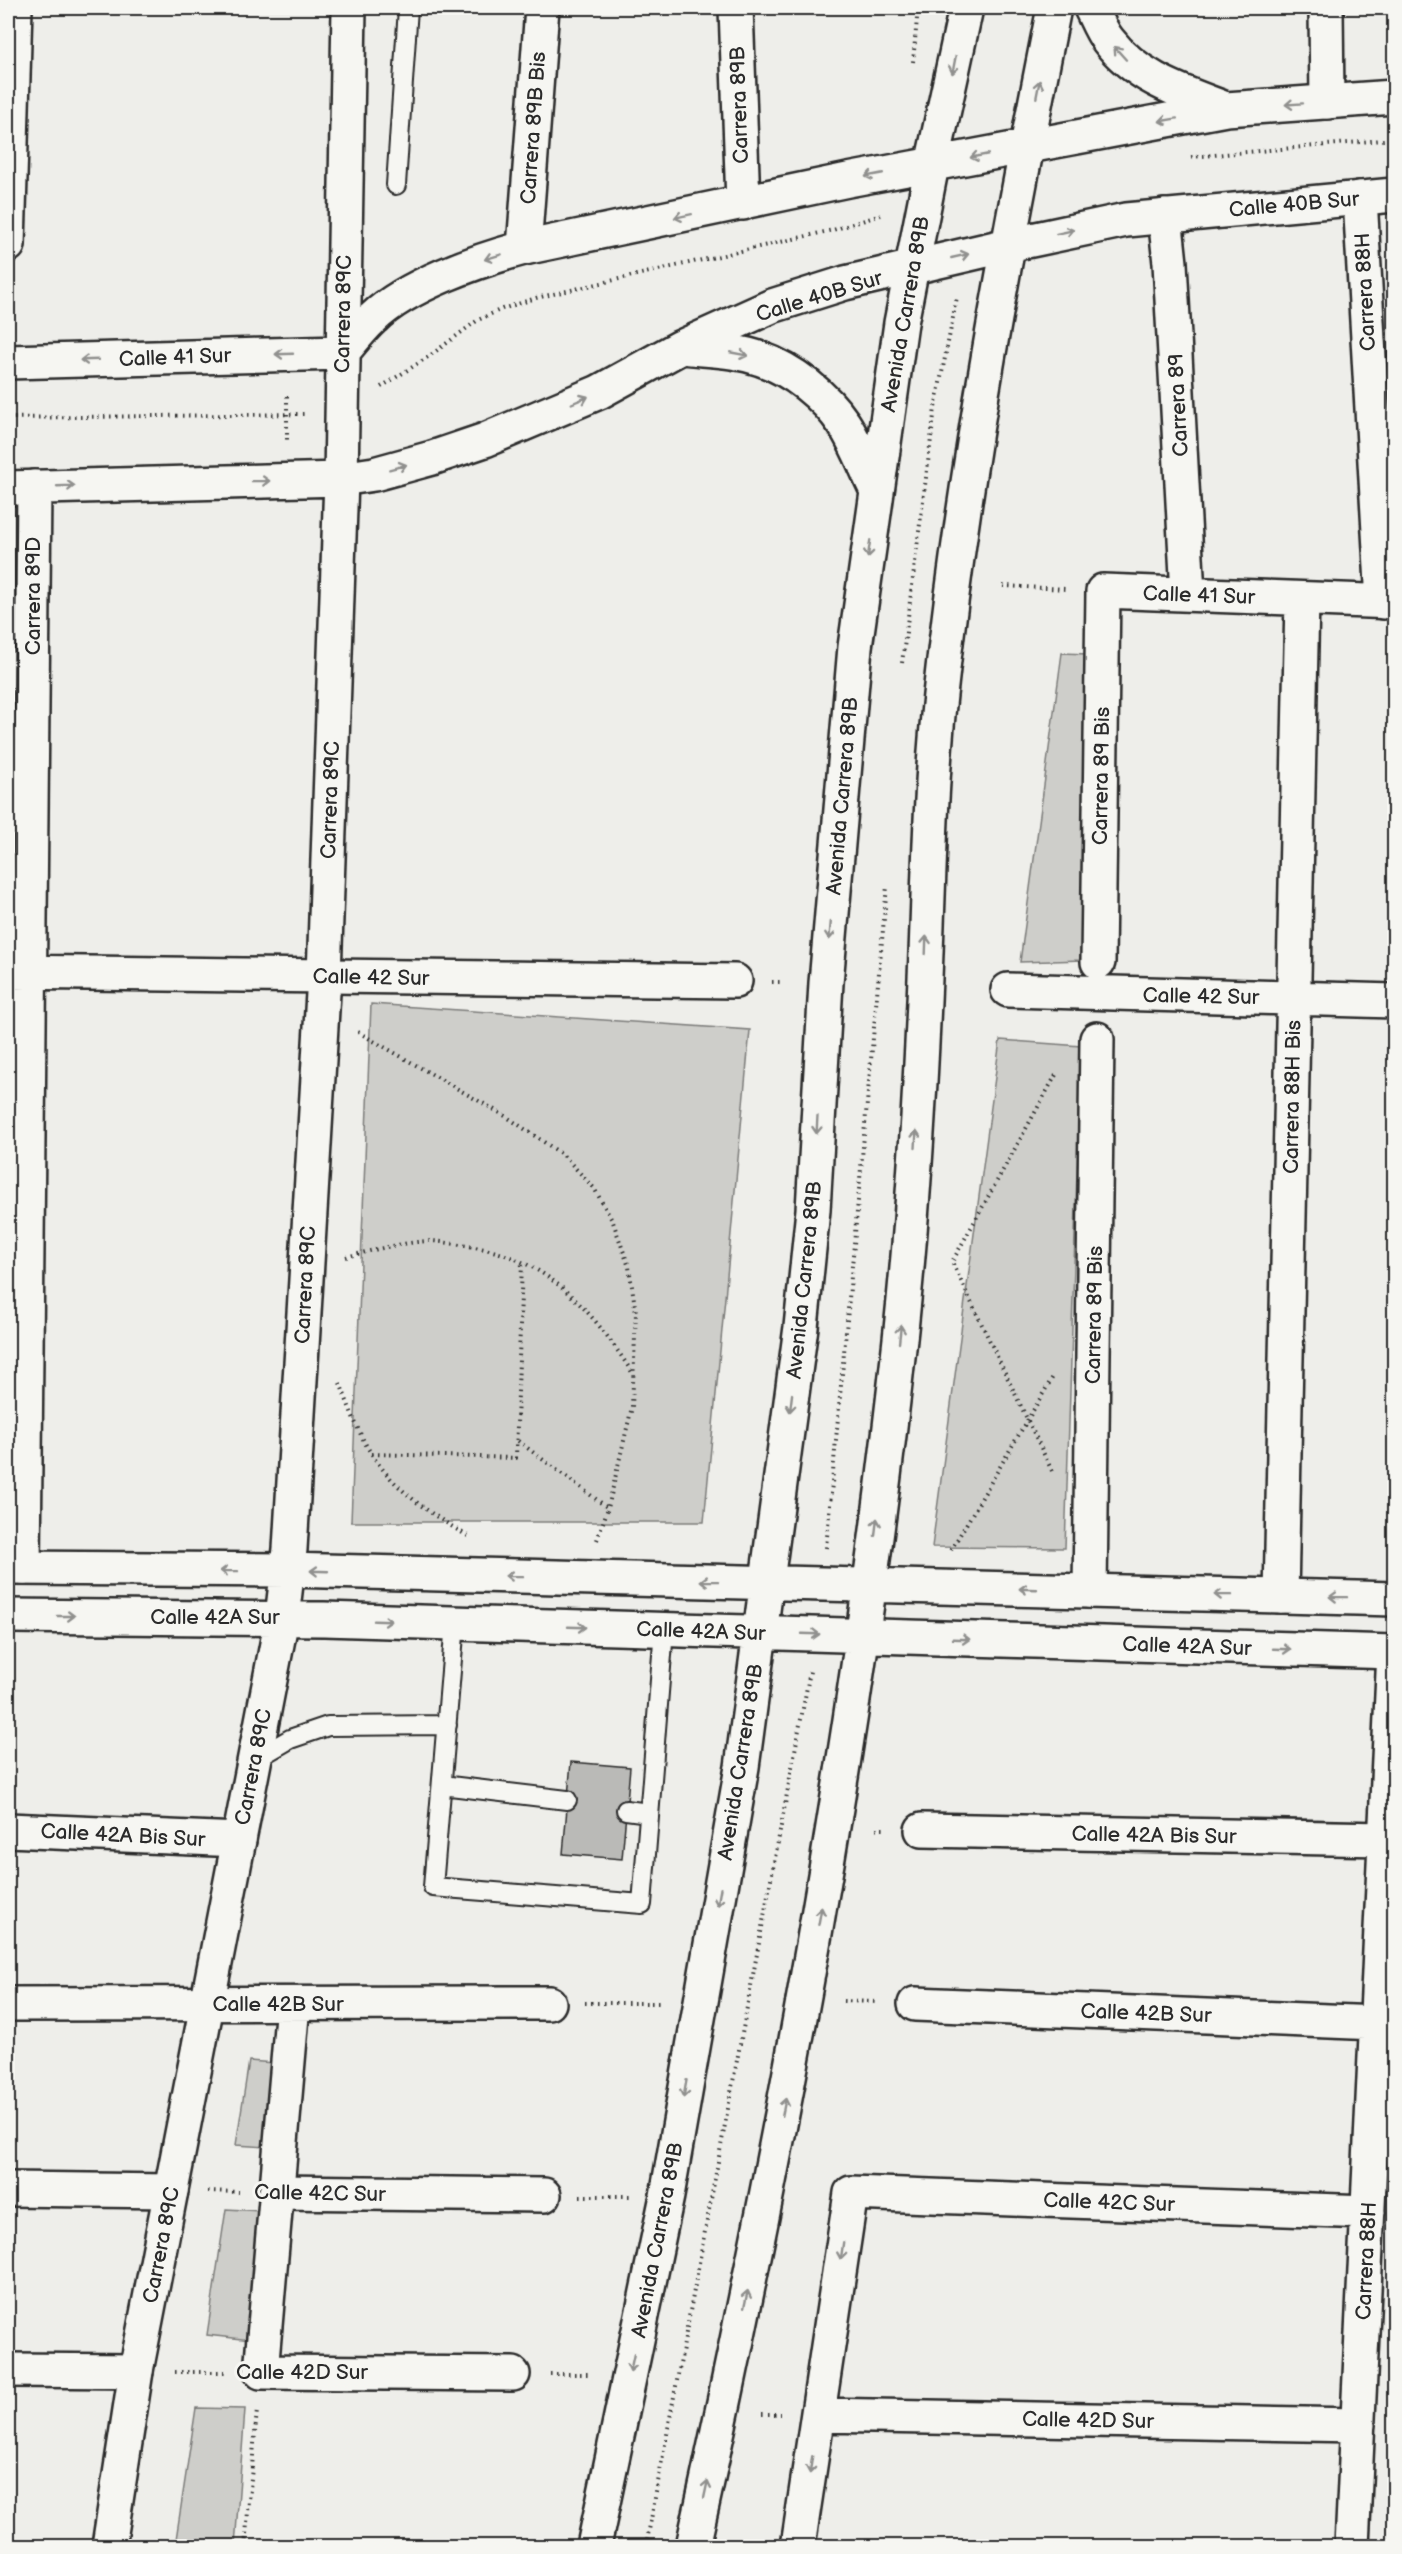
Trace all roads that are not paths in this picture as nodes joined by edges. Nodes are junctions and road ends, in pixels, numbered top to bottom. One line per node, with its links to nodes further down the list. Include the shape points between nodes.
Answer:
1 (15, 8): 21 (street)
2 (349, 8): 25 (street, Carrera 89C)
3 (408, 8): 15 (lane)
4 (542, 8): 22 (street, Carrera 89B Bis)
5 (736, 8): 18 (street, Carrera 89B)
6 (966, 8): 14 (street, Avenida Carrera 89B, one-way to 14)
7 (1054, 8): 13 (street, one-way to 7)
8 (1091, 8): 12 (street, one-way to 8, via 1169,87 1131,66 1107,39)
9 (1326, 8): 11 (street)
10 (1395, 98): 11 (street)
11 (1327, 102): 12 (street, one-way to 12)
12 (1226, 110): 13 (street, one-way to 13)
13 (1027, 147): 14 (street, one-way to 14); 20 (street)
14 (932, 165): 18 (street, one-way to 18); 23 (street, Avenida Carrera 89B)
15 (396, 185)
16 (1395, 195): 17 (street, Calle 40B Sur)
17 (1360, 198): 19 (street, Calle 40B Sur); 33 (street, Carrera 88H)
18 (742, 203): 22 (street, one-way to 22)
19 (1165, 216): 20 (street, Calle 40B Sur, one-way to 19, via 1103,224); 31 (street, Carrera 89)
20 (1008, 244): 23 (street, Calle 40B Sur, one-way to 20); 45 (street, one-way to 20, via 900,1338 913,1190 939,699)
21 (8, 245)
22 (524, 248): 25 (street, one-way to 25, via 459,269 408,295 374,316)
23 (912, 267): 24 (street, Calle 40B Sur, via 772,306); 29 (street, Avenida Carrera 89B)
24 (681, 347): 27 (street, Calle 40B Sur, one-way to 24, via 423,461 485,440 599,392); 29 (street, one-way to 29, via 761,359 794,376 824,399 844,425)
25 (342, 353): 26 (street, Calle 41 Sur, one-way to 26); 27 (street, Carrera 89C)
26 (8, 362)
27 (341, 479): 28 (street, one-way to 27); 36 (street, Carrera 89C)
28 (21, 488): 35 (street, Carrera 89D)
29 (877, 491): 44 (street, Avenida Carrera 89B, one-way to 44, via 855,647 826,983 813,1210)
30 (1103, 591): 31 (street, Calle 41 Sur); 34 (street, Carrera 89 Bis)
31 (1188, 594): 32 (street, Calle 41 Sur)
32 (1302, 599): 33 (street, Calle 41 Sur); 39 (street, Carrera 88H Bis)
33 (1389, 602)
34 (1098, 962)
35 (19, 972): 36 (street, Calle 42 Sur); 42 (street, Carrera 89D)
36 (324, 976): 37 (street, Calle 42 Sur); 43 (street, Carrera 89C)
37 (735, 981)
38 (1008, 990): 39 (street, Calle 42 Sur)
39 (1294, 998): 40 (street, Calle 42 Sur); 47 (street, Carrera 88H Bis)
40 (1395, 1001)
41 (1097, 1039): 46 (street, Carrera 89 Bis)
42 (16, 1568): 43 (street, one-way to 42)
43 (287, 1570): 44 (street, one-way to 43); 50 (street, Carrera 89C)
44 (768, 1583): 45 (street); 53 (street, Avenida Carrera 89B)
45 (869, 1585): 46 (street, one-way to 45); 54 (street)
46 (1090, 1591): 47 (street, one-way to 46)
47 (1281, 1596): 48 (street, one-way to 47)
48 (1395, 1599)
49 (8, 1616): 50 (street, Calle 42A Sur, one-way to 50)
50 (282, 1618): 51 (street, Calle 42A Sur, one-way to 51); 57 (street, Carrera 89C)
51 (455, 1623): 52 (street, Calle 42A Sur, one-way to 52); 56 (lane)
52 (664, 1630): 53 (street, Calle 42A Sur); 61 (lane)
53 (760, 1632): 54 (street, Calle 42A Sur, one-way to 54); 84 (street, Avenida Carrera 89B, one-way to 84, via 740,1778 667,2196)
54 (862, 1635): 55 (street, Calle 42A Sur, one-way to 55); 85 (street, one-way to 54, via 805,1999 835,1828)
55 (1394, 1652): 64 (street, Carrera 88H)
56 (447, 1725): 57 (lane, via 328,1726 290,1739); 58 (lane)
57 (254, 1760): 65 (street, Carrera 89C)
58 (442, 1785): 59 (lane); 61 (lane, via 433,1887 642,1904)
59 (567, 1800)
60 (626, 1810): 61 (lane)
61 (649, 1813)
62 (8, 1830): 65 (street, Calle 42A Bis Sur)
63 (922, 1830): 64 (street, Calle 42A Bis Sur)
64 (1385, 1839): 71 (street, Carrera 88H)
65 (239, 1840): 68 (street, Carrera 89C)
66 (549, 2003): 69 (street, Calle 42B Sur)
67 (8, 2004): 68 (street, Calle 42B Sur)
68 (206, 2004): 69 (street, Calle 42B Sur); 74 (street, Carrera 89C)
69 (293, 2004): 75 (street)
70 (915, 2004): 71 (street, Calle 42B Sur)
71 (1377, 2023): 72 (street, Carrera 88H)
72 (1382, 2160): 77 (street, Carrera 88H)
73 (8, 2189): 74 (street)
74 (171, 2191): 79 (street, Carrera 89C)
75 (276, 2192): 76 (street, Calle 42C Sur); 80 (street, Calle 42D Sur, via 261,2372)
76 (544, 2195)
77 (1368, 2212): 81 (street, Calle 42C Sur, one-way to 81, via 851,2193); 82 (street, Carrera 88H)
78 (8, 2370): 79 (street)
79 (136, 2371): 83 (street, Carrera 89C)
80 (513, 2374)
81 (818, 2415): 82 (street, Calle 42D Sur); 86 (street, one-way to 86)
82 (1358, 2425): 87 (street, Carrera 88H)
83 (109, 2547)
84 (594, 2547)
85 (693, 2547)
86 (798, 2547)
87 (1353, 2547)

